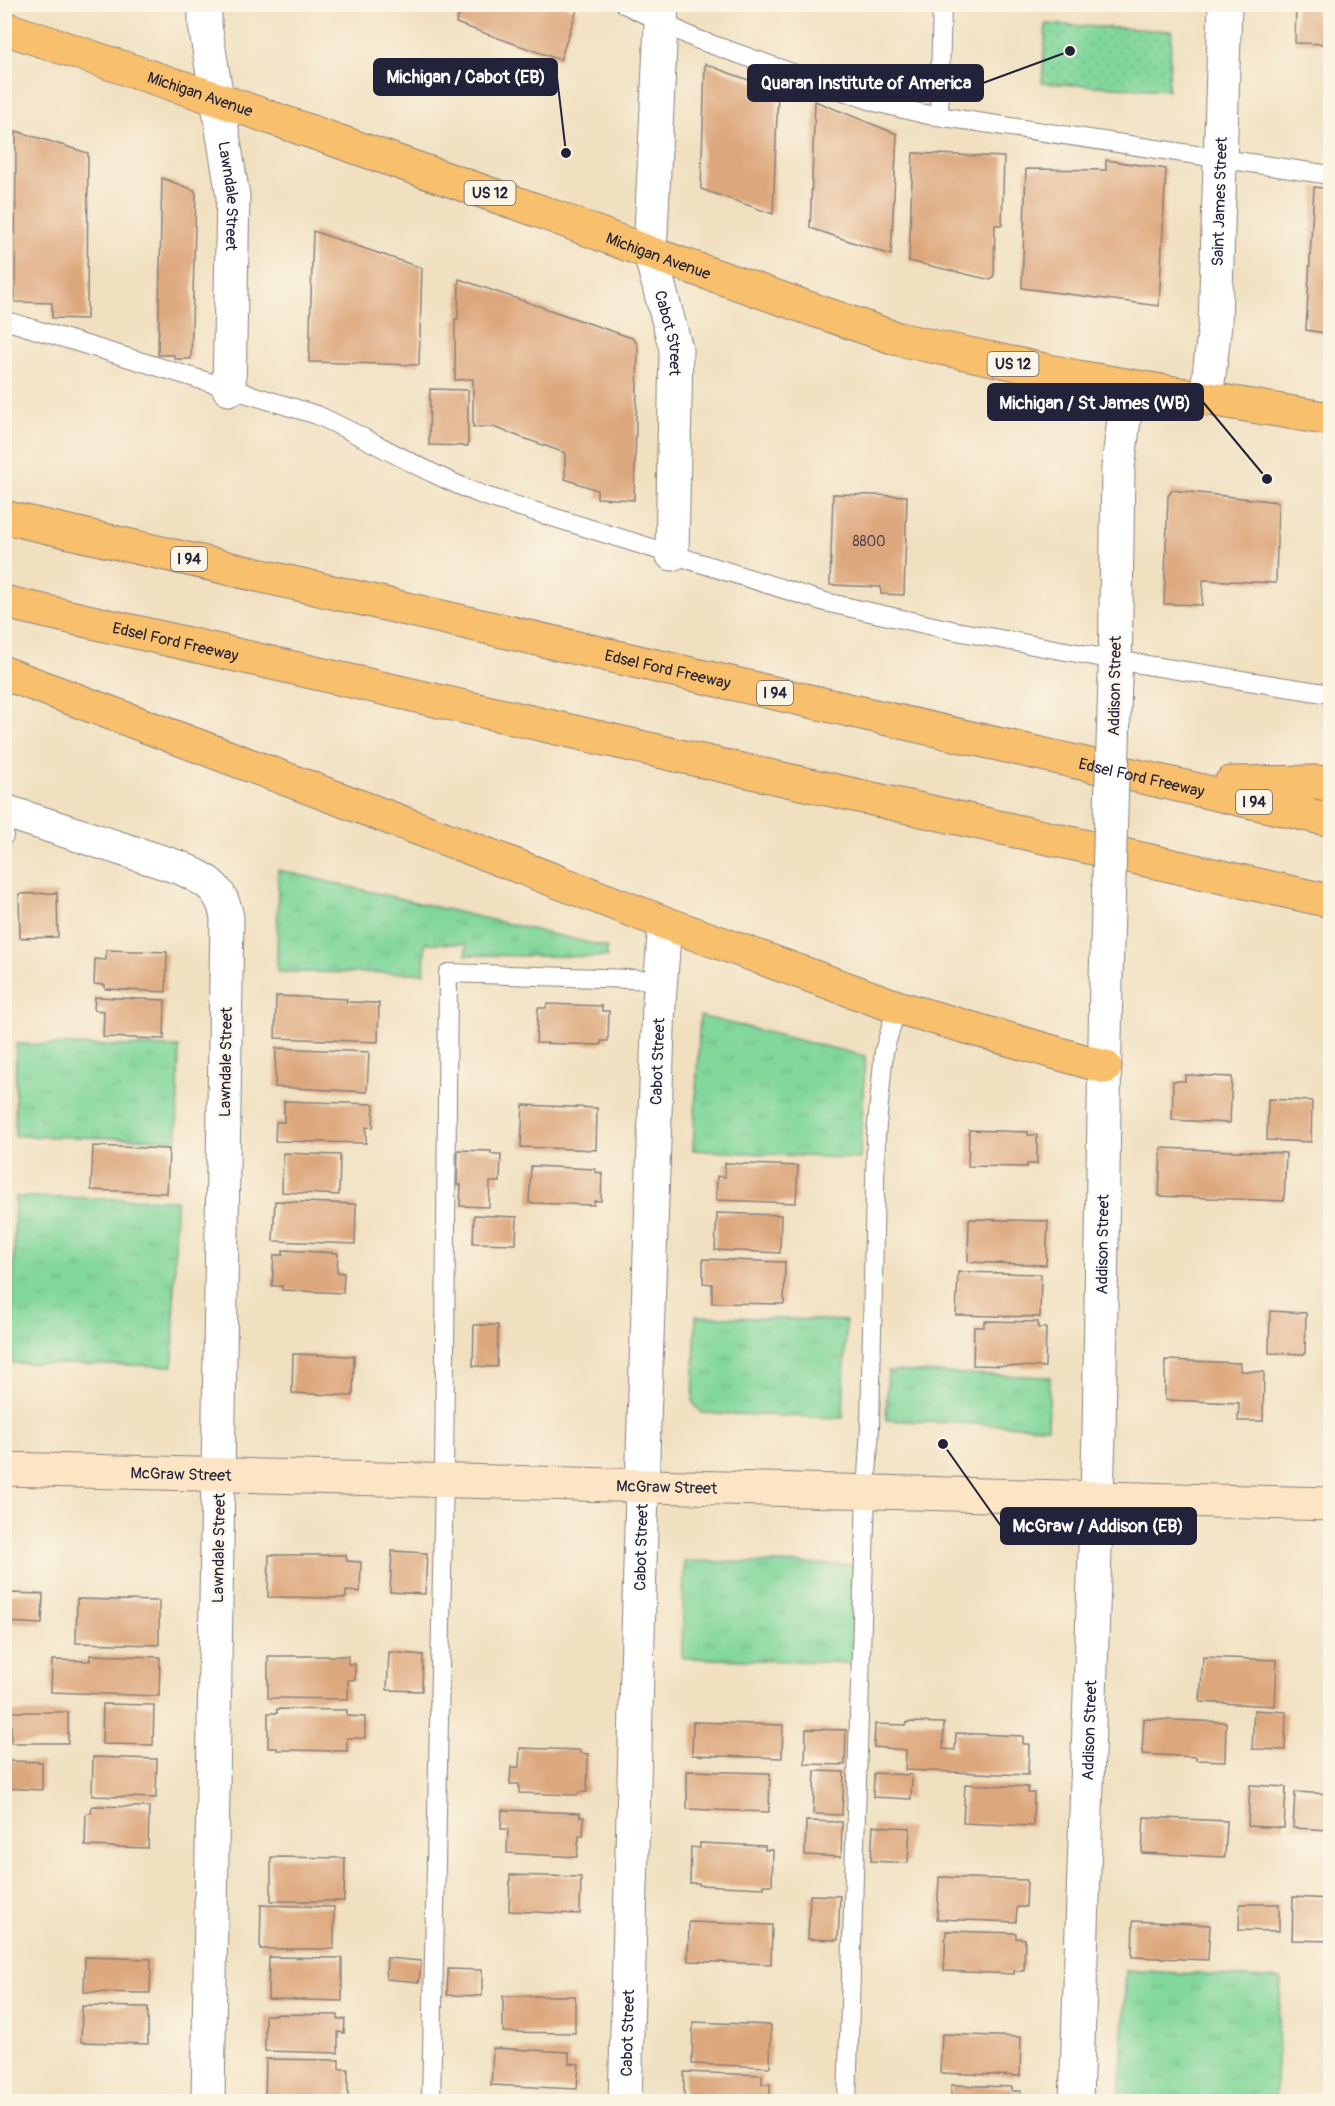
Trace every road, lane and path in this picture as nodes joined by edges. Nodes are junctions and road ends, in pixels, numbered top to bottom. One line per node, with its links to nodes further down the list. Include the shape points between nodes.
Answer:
1 (205, 4): 7 (street, Lawndale Street)
2 (624, 4): 5 (lane)
3 (942, 4): 8 (lane)
4 (1225, 4): 9 (street, Saint James Street)
5 (662, 14): 8 (lane, via 696,39 875,102); 11 (street, Cabot Street)
6 (4, 28): 7 (main road, Michigan Avenue / US 12)
7 (217, 99): 11 (main road, Michigan Avenue / US 12, via 539,210); 14 (street, Lawndale Street, via 233,195)
8 (939, 116): 9 (lane)
9 (1220, 159): 10 (lane); 15 (street, Saint James Street, via 1215,325)
10 (1330, 175)
11 (650, 253): 13 (main road, Michigan Avenue / US 12, via 898,339); 18 (street, Cabot Street, via 676,349)
12 (4, 320): 14 (lane)
13 (1128, 387): 15 (main road, Michigan Avenue / US 12); 20 (street, Addison Street, via 1118,468)
14 (230, 389): 18 (lane, via 317,416 452,484)
15 (1206, 399): 16 (main road, Michigan Avenue / US 12)
16 (1330, 419)
17 (4, 517): 23 (main road, Edsel Ford Freeway / I 94)
18 (672, 554): 20 (lane, via 825,602)
19 (4, 602): 27 (main road, Edsel Ford Freeway)
20 (1115, 670): 22 (lane); 31 (street, Addison Street, bridge)
21 (4, 673): 28 (main road)
22 (1330, 694)
23 (1178, 784): 24 (main road); 26 (main road, Edsel Ford Freeway / I 94)
24 (1330, 785)
25 (5, 819): 33 (street, Lawndale Street, via 181,868 216,889 224,902 227,918)
26 (1330, 820)
27 (1330, 901)
28 (665, 923): 29 (street, Cabot Street); 30 (main road)
29 (661, 980): 34 (lane, via 448,973); 35 (street, Cabot Street)
30 (897, 1007): 31 (main road); 36 (lane, via 884,1051 876,1136)
31 (1105, 1067): 37 (street, Addison Street)
32 (4, 1469): 33 (street, McGraw Street)
33 (219, 1474): 34 (street, McGraw Street); 39 (street, Lawndale Street)
34 (444, 1480): 35 (street, McGraw Street); 40 (lane)
35 (643, 1486): 36 (street, McGraw Street); 41 (street, Cabot Street)
36 (866, 1492): 37 (street, McGraw Street); 42 (lane)
37 (1096, 1498): 38 (street, McGraw Street); 43 (street, Addison Street)
38 (1330, 1504)
39 (208, 2102)
40 (431, 2102)
41 (625, 2102)
42 (848, 2102)
43 (1076, 2102)

